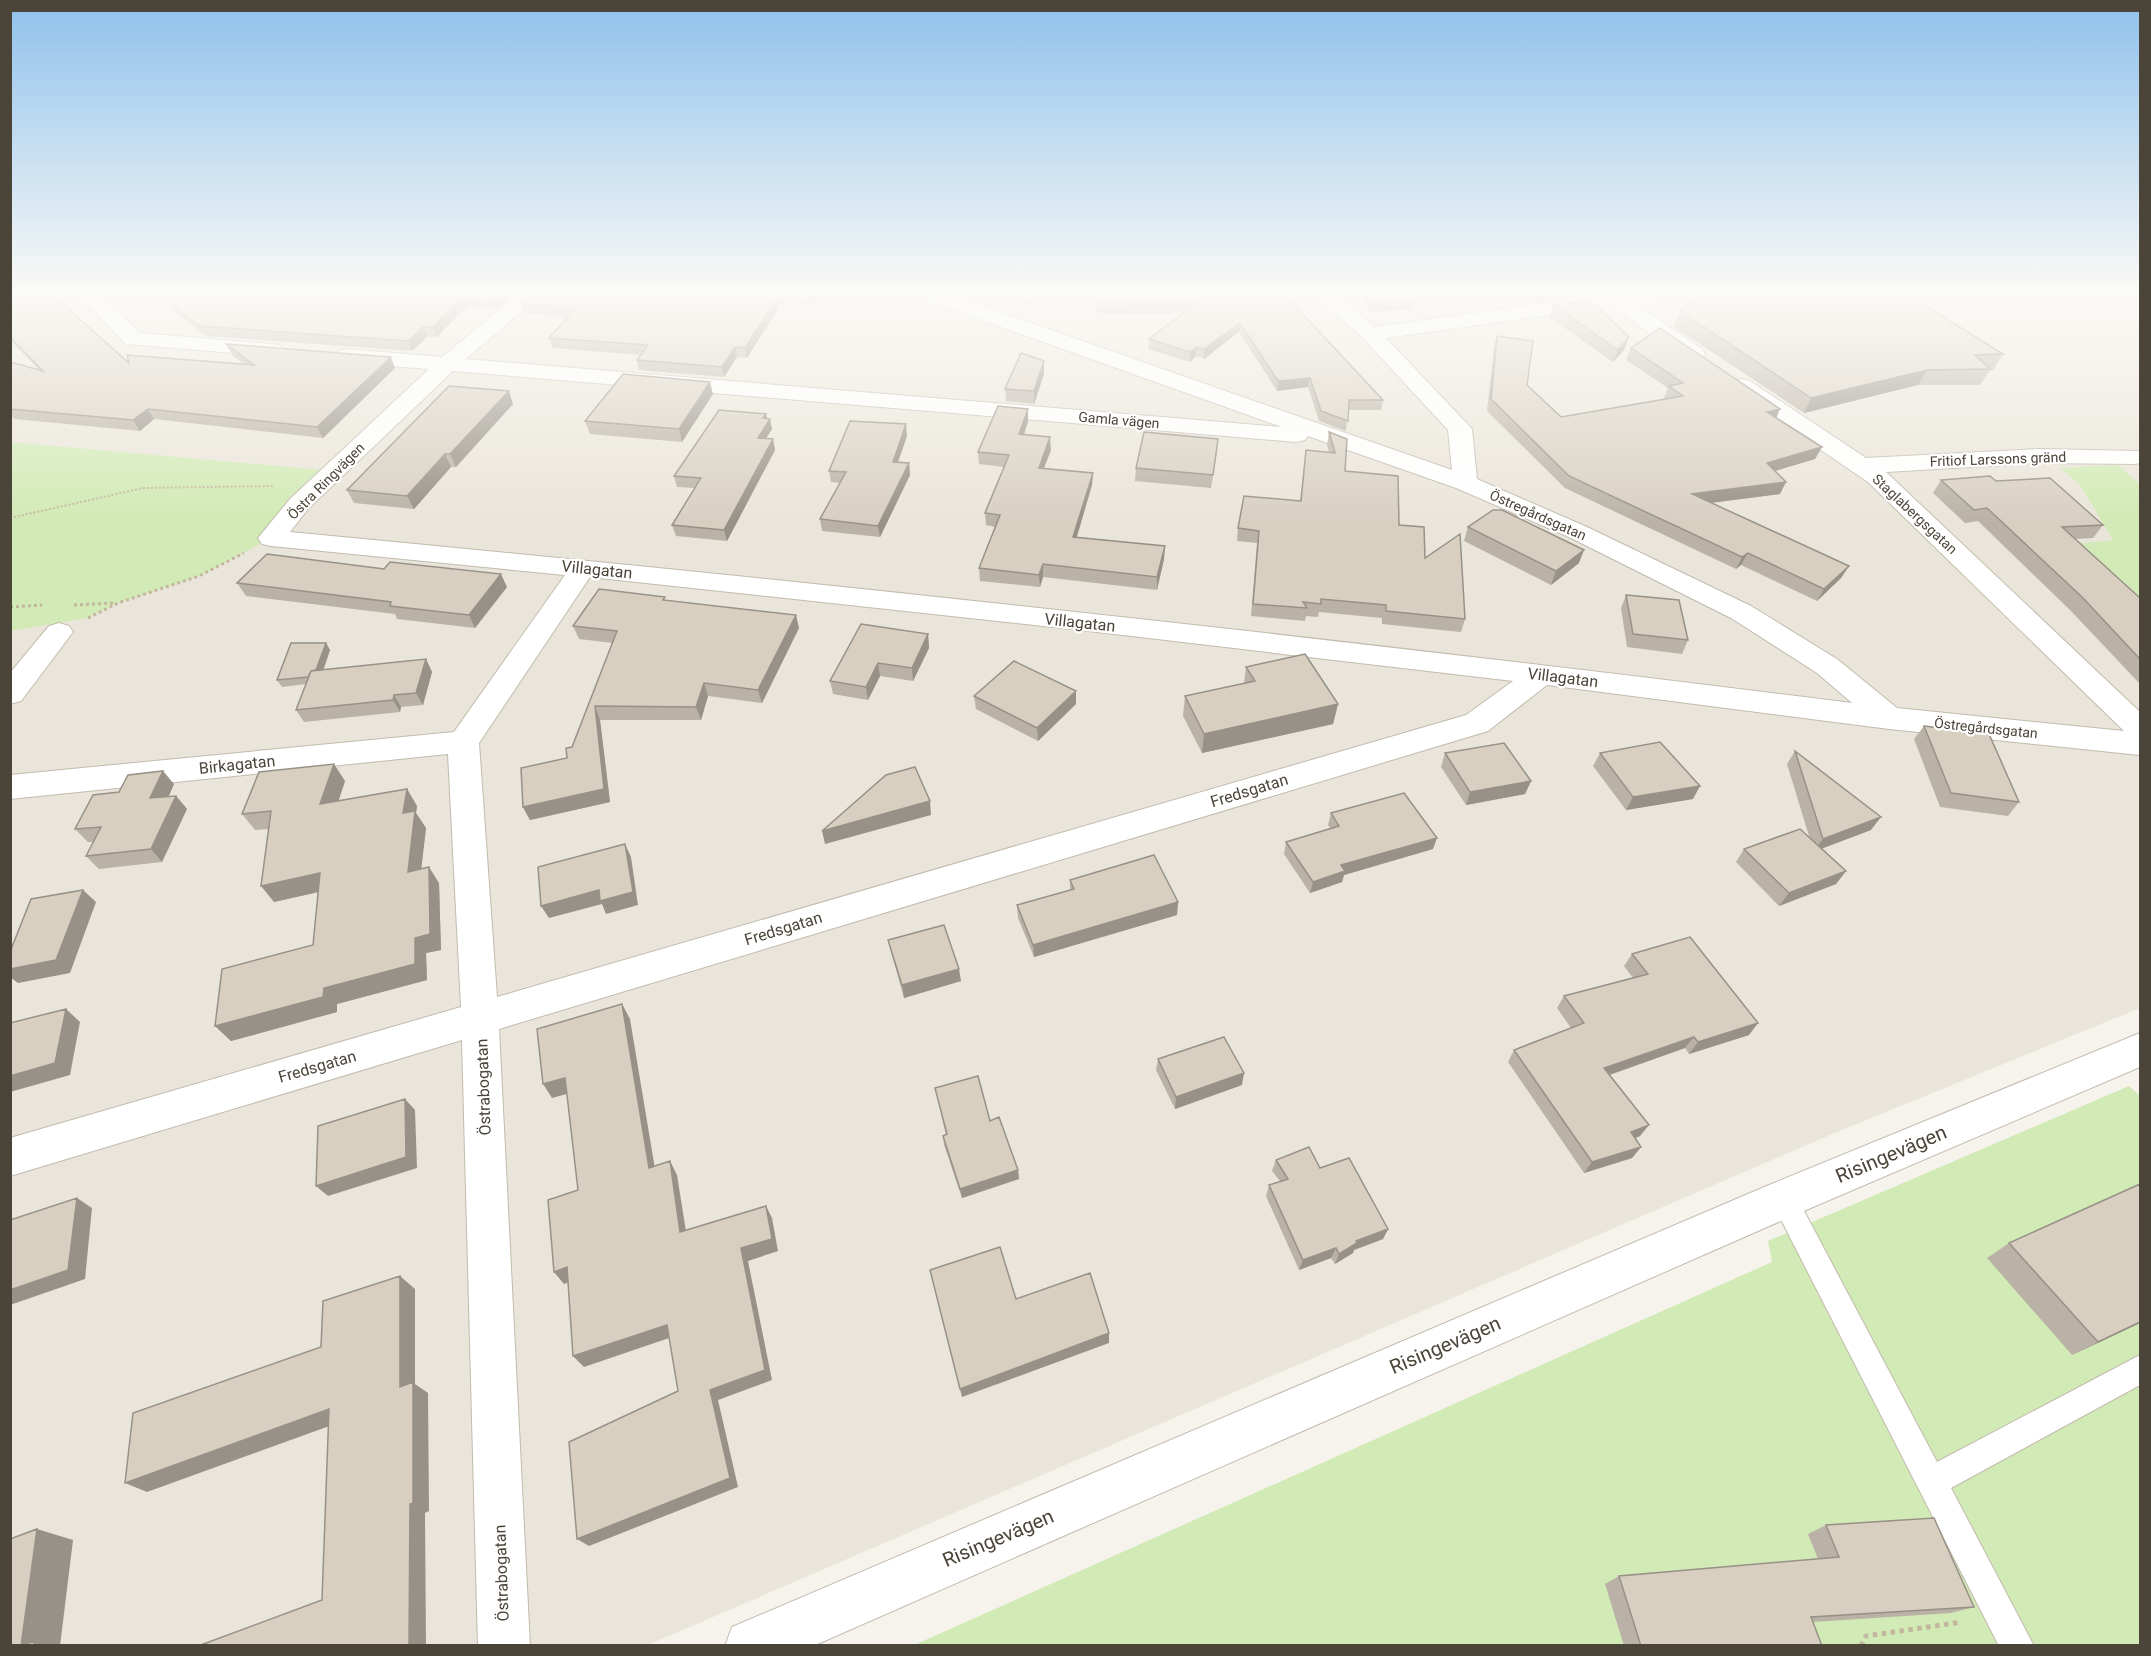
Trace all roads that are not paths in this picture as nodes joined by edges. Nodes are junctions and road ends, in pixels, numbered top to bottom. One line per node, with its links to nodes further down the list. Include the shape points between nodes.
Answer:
1 (443, 368): 10 (street, Östra Ringvägen, via 299,504)
2 (511, 368): 6 (street, Gamla vägen)
3 (1140, 368): 6 (street, Östregårdsgatan)
4 (1402, 368): 9 (street, via 1460,429)
5 (1715, 368): 8 (street, Staglabergsgatan)
6 (1346, 440): 9 (street, Östregårdsgatan)
7 (2134, 457): 8 (street, Fritiof Larssons gränd, via 2039,456)
8 (1861, 466): 16 (street, Staglabergsgatan)
9 (1465, 483): 15 (street, Östregårdsgatan, via 1578,532 1742,612 1827,666)
10 (271, 538): 11 (street, Villagatan)
11 (584, 567): 13 (street, Villagatan); 17 (street)
12 (59, 632): 14 (street)
13 (1542, 674): 15 (street, Villagatan); 20 (street, Fredsgatan, via 1477,723)
14 (10, 694)
15 (1889, 717): 18 (street, Östregårdsgatan)
16 (2140, 729)
17 (463, 742): 19 (street, Birkagatan); 20 (street, Östrabogatan)
18 (2140, 744)
19 (10, 787)
20 (480, 1018): 22 (street, Fredsgatan); 26 (street, Östrabogatan)
21 (2140, 1050): 23 (street, Risingevägen)
22 (10, 1157)
23 (1784, 1199): 25 (lane); 27 (street, Risingevägen)
24 (2140, 1369): 25 (lane)
25 (1931, 1482): 28 (lane)
26 (504, 1646)
27 (751, 1646)
28 (2017, 1646)

